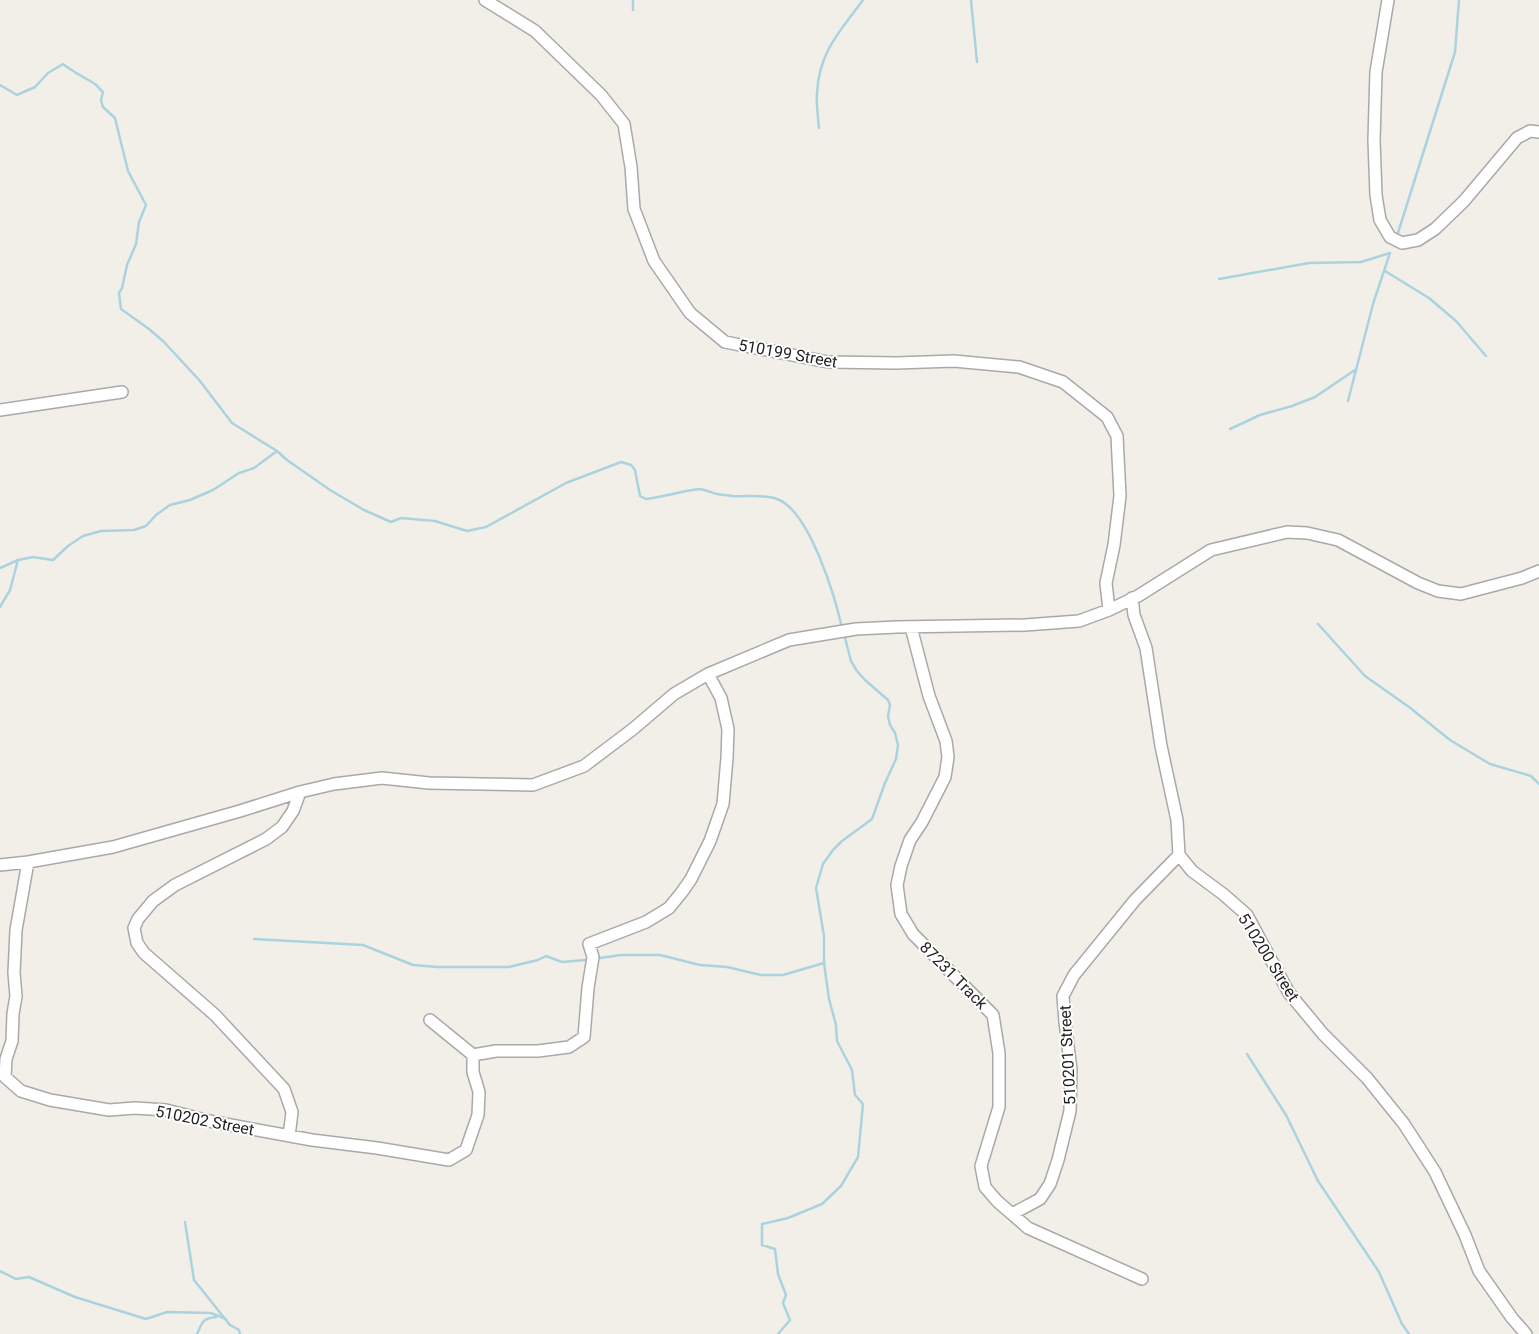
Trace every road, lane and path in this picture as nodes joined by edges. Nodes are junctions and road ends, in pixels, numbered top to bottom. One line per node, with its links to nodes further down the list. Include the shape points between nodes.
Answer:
1 (485, 0): 8 (street, 510199 Street, via 535,31 601,95 624,124 634,210 654,261 690,313 726,342 828,362 954,361 1019,367 1063,382 1107,417 1117,436 1120,496 1106,583)
2 (1388, 0): 3 (street, via 1376,72 1374,140 1380,220 1390,237 1402,243 1418,240 1435,229 1464,201 1517,138 1530,131)
3 (1539, 132)
4 (122, 392): 5 (street)
5 (0, 410)
6 (1539, 571): 7 (street, via 1461,594 1438,591 1338,540 1287,532 1211,550)
7 (1132, 598): 8 (street); 12 (street, via 1134,615 1146,648 1161,746 1177,820)
8 (1110, 610): 9 (street, via 1079,620 1025,625)
9 (910, 627): 10 (street, via 856,629 789,640); 18 (street, 87231 Track, via 929,696 946,741 948,757 946,777 910,840 901,866 898,885 901,914 913,934 993,1015 999,1053 999,1107 981,1166 985,1187)
10 (708, 674): 11 (street, via 674,694 584,766 533,786 429,783 382,778); 16 (street, via 721,698 728,728 722,804 710,841 682,892 669,908 646,922 589,944 592,957 584,1037 569,1047)
11 (300, 792): 13 (street, via 113,847); 17 (street, via 282,827 266,839 175,885 153,900 134,928 137,943 144,953 215,1015 284,1090 292,1112)
12 (1179, 856): 18 (street, 510201 Street, via 1129,907 1074,975 1063,996 1071,1070 1070,1111 1050,1184 1040,1199); 20 (street, 510200 Street, via 1192,871 1247,915 1290,993 1404,1124 1434,1172 1479,1271)
13 (28, 862): 14 (street); 17 (street, 510202 Street, via 16,930 16,996 6,1077 21,1091 50,1100 109,1110 166,1110)
14 (0, 865)
15 (430, 1020): 16 (street)
16 (473, 1055): 17 (street, 510202 Street, via 473,1072 479,1092 478,1115 466,1150 449,1160)
17 (289, 1136)
18 (1012, 1214): 19 (street, 87231 Track, via 1028,1228)
19 (1142, 1279)
20 (1526, 1334)

